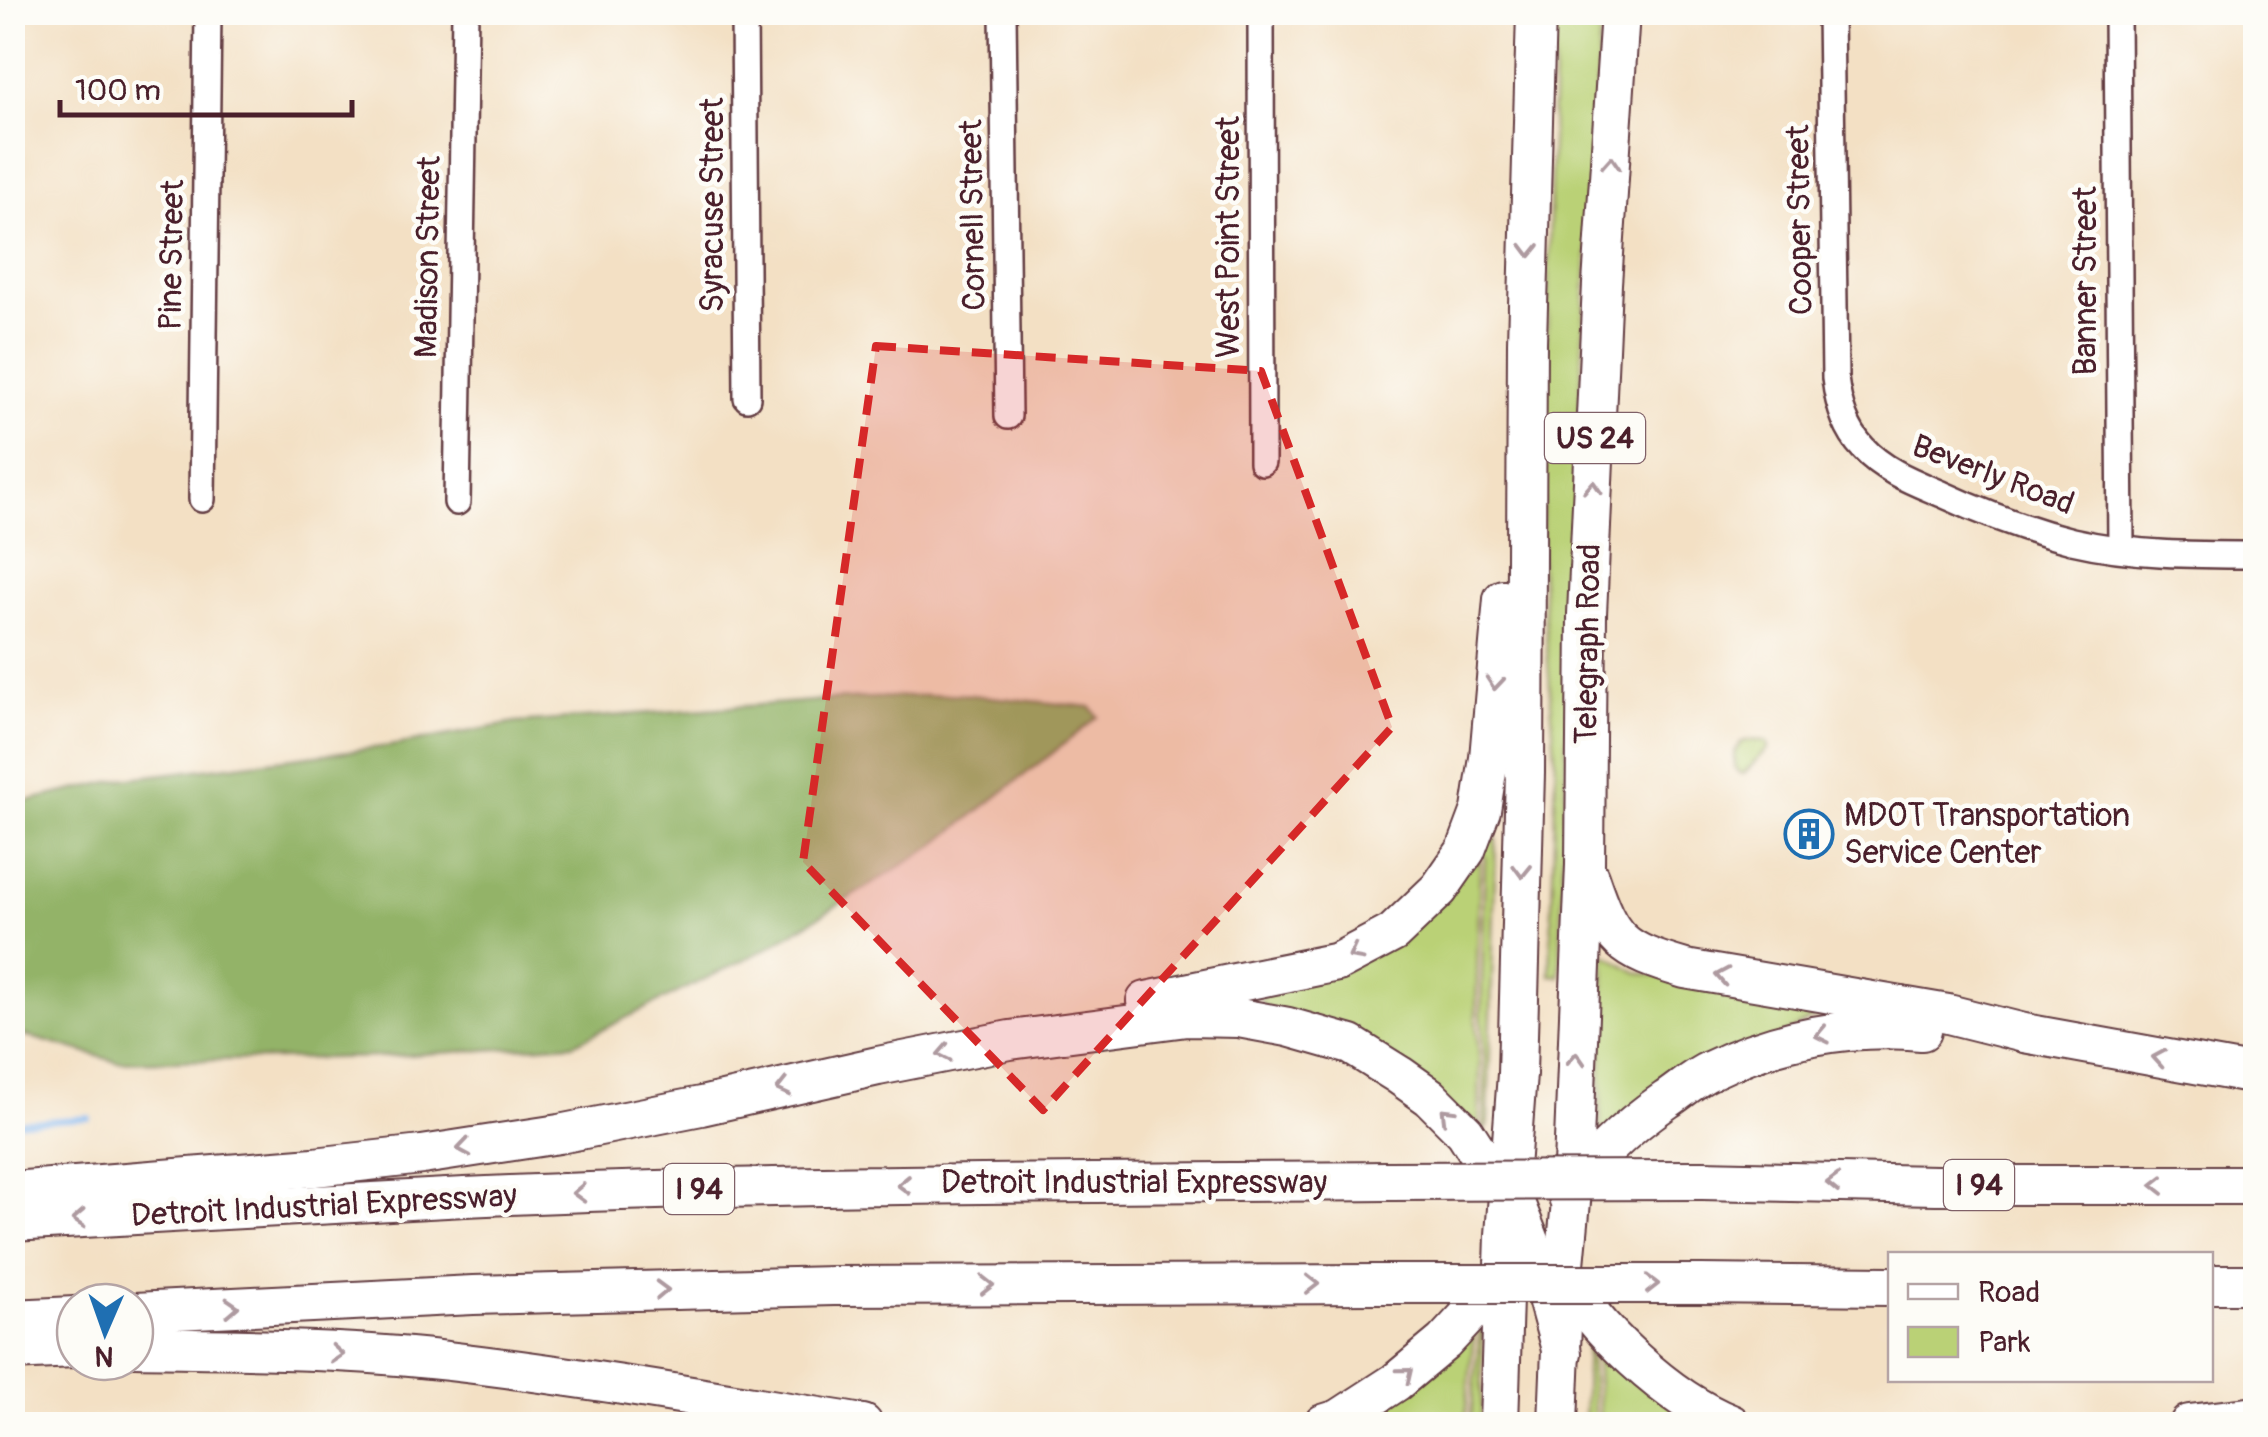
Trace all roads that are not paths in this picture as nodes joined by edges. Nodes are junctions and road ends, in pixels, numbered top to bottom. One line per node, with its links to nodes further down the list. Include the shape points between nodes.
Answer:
1 (208, 12): 15 (street, Pine Street)
2 (465, 12): 16 (street, Madison Street)
3 (744, 12): 11 (street, Syracuse Street)
4 (1003, 12): 12 (street, Cornell Street)
5 (1262, 12): 14 (street, West Point Street)
6 (1536, 12): 10 (highway, Telegraph Road / US 24, one-way to 10)
7 (1620, 12): 19 (highway, Telegraph Road / US 24, one-way to 7, via 1587,614)
8 (1830, 12): 13 (street, Cooper Street, via 1835,378)
9 (2117, 12): 17 (street, Banner Street)
10 (1526, 342): 21 (highway, one-way to 21, via 1481,810 1466,850 1439,889 1393,933 1338,962 1110,1008); 23 (highway, Telegraph Road / US 24, one-way to 23, via 1526,774)
11 (747, 398)
12 (1008, 416)
13 (1847, 424): 17 (street, Beverly Road, via 1880,464 1912,481 2006,520)
14 (1262, 462)
15 (202, 499)
16 (457, 502)
17 (2120, 548): 18 (street, Beverly Road)
18 (2256, 555)
19 (1585, 865): 20 (highway, one-way to 19, via 1644,957 1612,932); 24 (highway, Telegraph Road / US 24, one-way to 19)
20 (2024, 1033): 22 (highway, one-way to 20); 28 (highway, one-way to 28, via 1862,1029 1771,1046 1709,1070 1638,1120)
21 (1010, 1040): 26 (highway, one-way to 21, via 1430,1097 1351,1045 1239,1018 1187,1017); 27 (highway, one-way to 27, via 683,1110 422,1155)
22 (2256, 1075)
23 (1514, 1108): 26 (highway, Telegraph Road / US 24); 30 (highway)
24 (1573, 1108): 28 (highway, Telegraph Road / US 24); 30 (highway, via 1562,1164)
25 (2256, 1184): 29 (highway, Detroit Industrial Expressway / I 94, one-way to 29, bridge, via 1058,1183 466,1197)
26 (1509, 1188): 30 (highway); 32 (highway, Telegraph Road / US 24)
27 (12, 1191)
28 (1572, 1191): 30 (highway); 31 (highway, Telegraph Road / US 24)
29 (12, 1222)
30 (1536, 1234): 31 (highway); 32 (highway); 42 (highway); 43 (highway)
31 (1564, 1275): 43 (highway, US 24); 49 (highway, via 1593,1316 1646,1369)
32 (1505, 1276): 42 (highway, US 24); 46 (highway, one-way to 32, via 1408,1372)
33 (2213, 1284): 34 (highway)
34 (2256, 1284)
35 (1888, 1286): 36 (highway, one-way to 35, bridge, via 834,1286)
36 (155, 1311)
37 (55, 1317): 38 (highway)
38 (12, 1319)
39 (155, 1347): 45 (highway, one-way to 45, via 446,1361)
40 (55, 1349): 41 (highway)
41 (12, 1351)
42 (1502, 1352): 47 (highway, US 24)
43 (1562, 1353): 48 (highway, US 24)
44 (2256, 1416): 50 (highway)
45 (864, 1424)
46 (1323, 1424)
47 (1500, 1424)
48 (1558, 1424)
49 (1731, 1424)
50 (2189, 1424)

